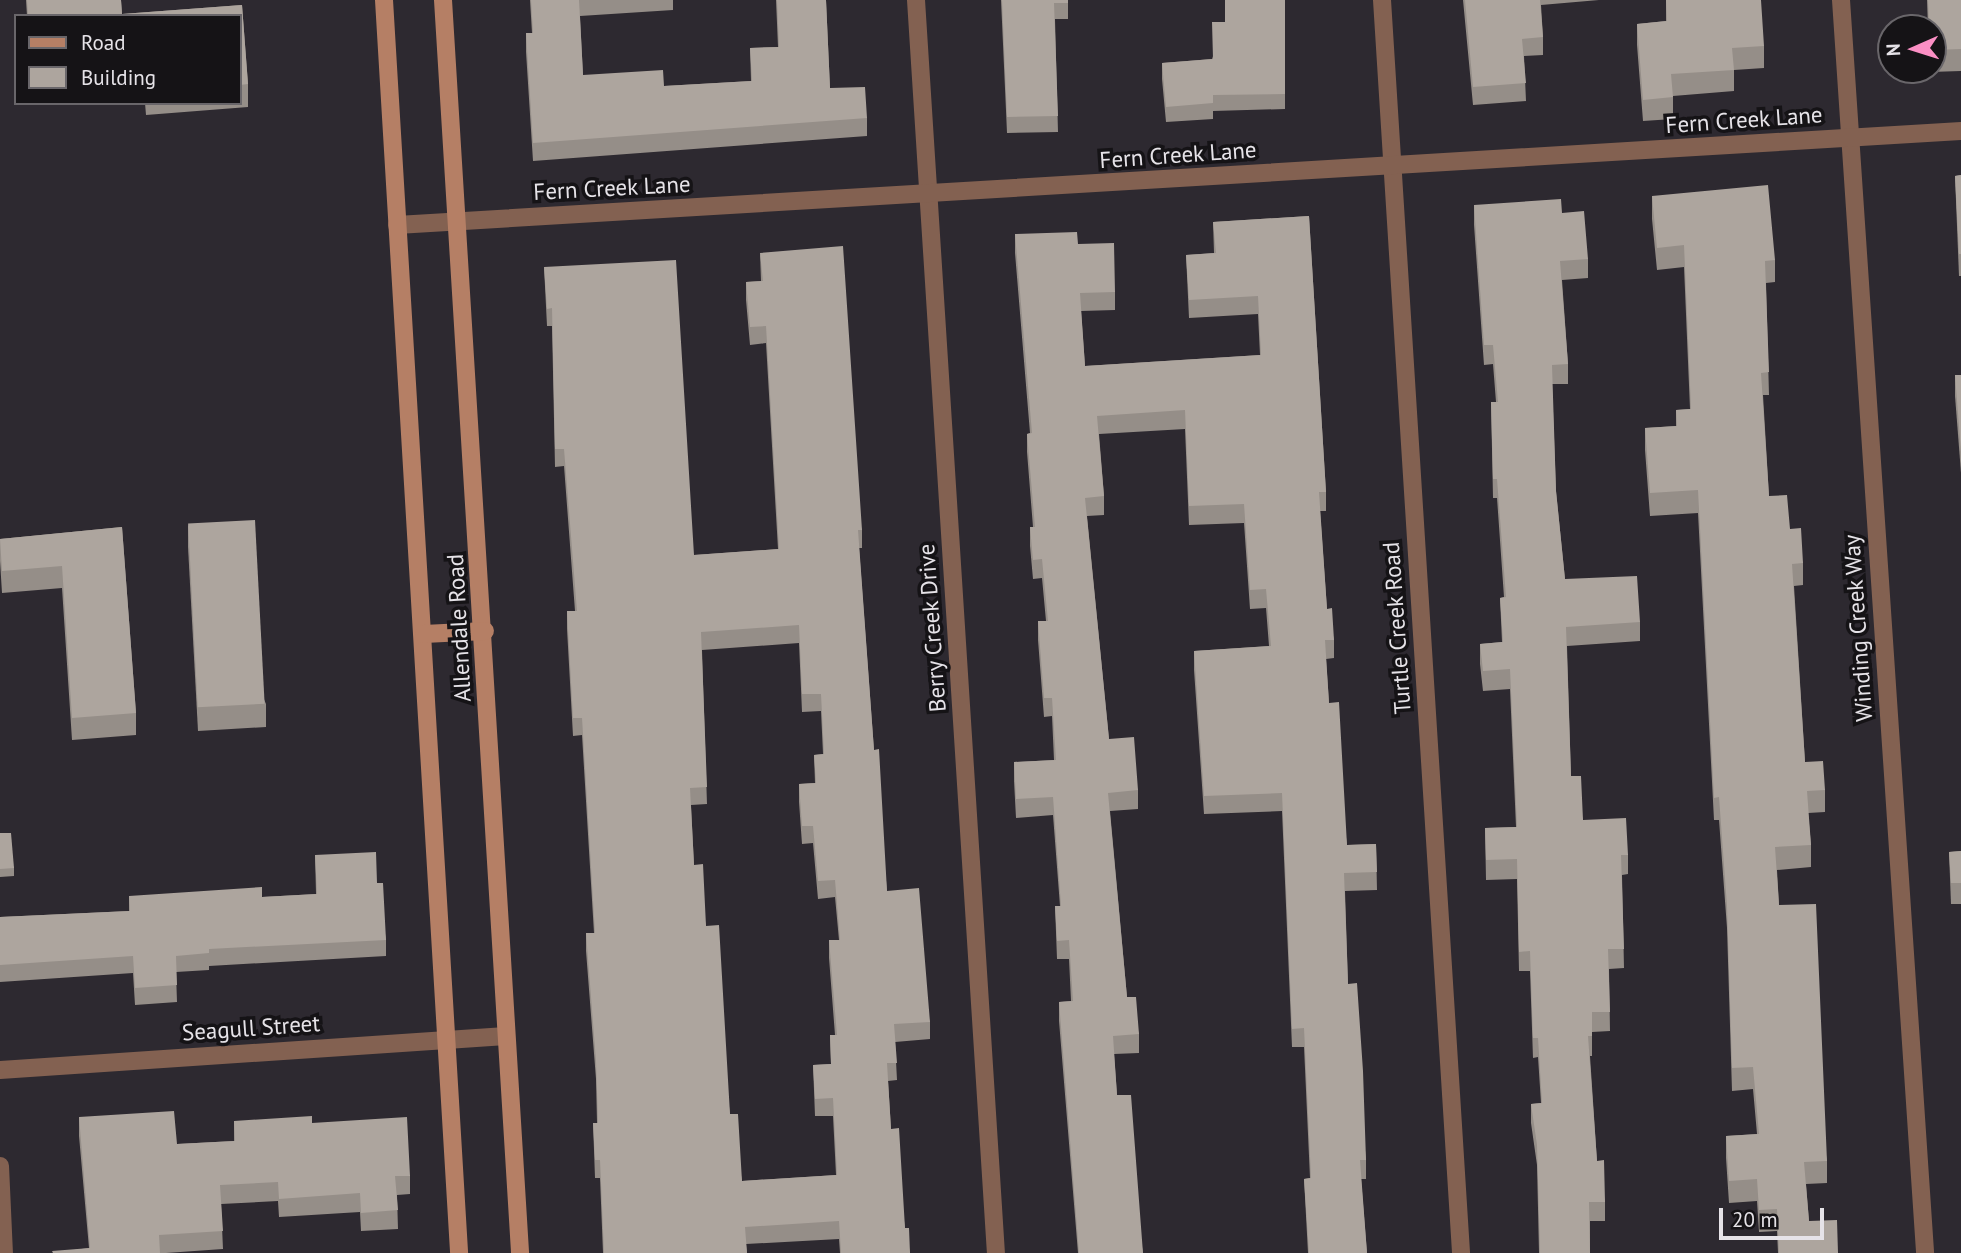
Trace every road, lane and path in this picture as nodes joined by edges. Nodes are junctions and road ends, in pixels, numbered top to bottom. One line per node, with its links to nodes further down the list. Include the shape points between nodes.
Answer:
1 (384, 0): 11 (main road, Allendale Road)
2 (443, 0): 10 (main road, Allendale Road)
3 (916, 0): 9 (street, Berry Creek Drive)
4 (1382, 0): 8 (street, Turtle Creek Road)
5 (1841, 0): 7 (street, Winding Creek Way)
6 (1961, 131): 7 (street, Fern Creek Lane)
7 (1849, 138): 8 (street, Fern Creek Lane); 23 (street, Winding Creek Way)
8 (1393, 166): 9 (street, Fern Creek Lane); 22 (street, Turtle Creek Road)
9 (929, 195): 10 (street, Fern Creek Lane); 21 (street, Berry Creek Drive)
10 (457, 222): 11 (street, Fern Creek Lane); 12 (main road, Allendale Road)
11 (397, 225): 13 (main road, Allendale Road)
12 (485, 631): 13 (main road); 14 (main road, Allendale Road)
13 (424, 634): 15 (main road, Allendale Road)
14 (506, 1035): 15 (street, Seagull Street); 20 (main road, Allendale Road)
15 (446, 1040): 16 (street, Seagull Street); 19 (main road, Allendale Road)
16 (0, 1070)
17 (0, 1166): 18 (street)
18 (4, 1253)
19 (459, 1253)
20 (520, 1253)
21 (996, 1253)
22 (1461, 1253)
23 (1925, 1253)

